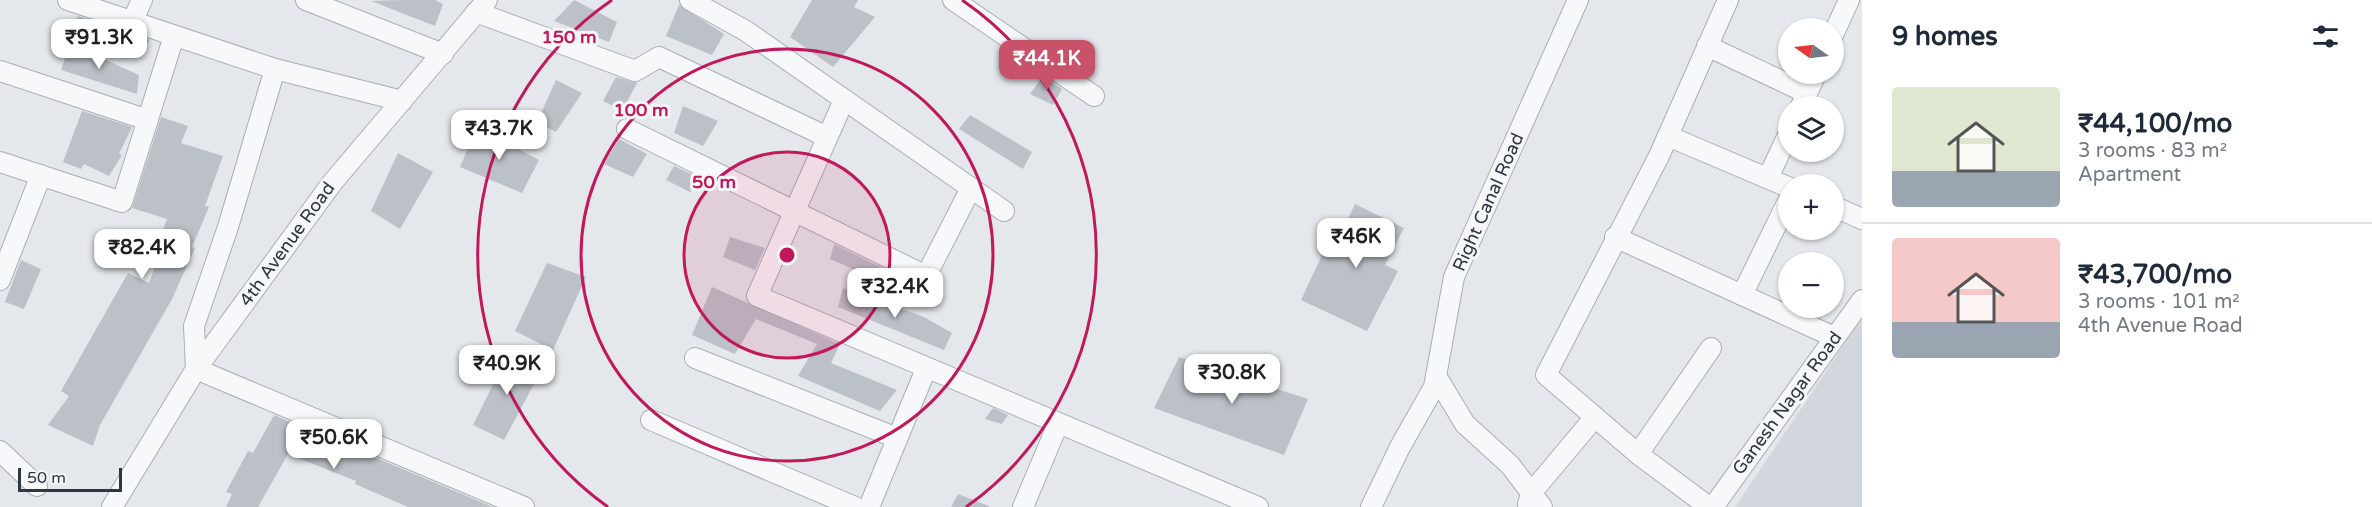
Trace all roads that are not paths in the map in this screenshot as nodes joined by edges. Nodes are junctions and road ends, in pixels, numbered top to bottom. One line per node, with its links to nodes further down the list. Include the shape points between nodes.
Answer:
1 (68, 0): 11 (street)
2 (142, 0): 11 (street)
3 (306, 0): 14 (street)
4 (692, 0): 19 (street, via 746,31)
5 (953, 0): 17 (street)
6 (1578, 0): 45 (street, Right Canal Road, via 1454,277)
7 (1728, 0): 13 (street)
8 (1849, 0): 10 (street)
9 (482, 6): 14 (street, 4th Avenue Road); 24 (street, via 635,70 659,57)
10 (1841, 18)
11 (132, 22): 12 (street)
12 (174, 36): 15 (street); 21 (street)
13 (1707, 46): 18 (street); 23 (street)
14 (443, 54): 20 (street, 4th Avenue Road)
15 (275, 69): 20 (street); 43 (street, via 194,326)
16 (0, 71): 21 (street)
17 (1094, 96)
18 (1797, 96)
19 (844, 100): 24 (street); 30 (street)
20 (402, 101): 43 (street, 4th Avenue Road, via 332,183)
21 (148, 120): 27 (street, via 122,202)
22 (627, 129): 31 (street)
23 (1668, 136): 28 (street); 36 (street)
24 (827, 137): 31 (street)
25 (1778, 156): 28 (street)
26 (0, 162): 27 (street)
27 (40, 175): 37 (street)
28 (1768, 178): 29 (street)
29 (1778, 182)
30 (971, 188): 31 (street, via 926,276); 32 (street)
31 (794, 211): 44 (street, via 757,296)
32 (1004, 211)
33 (1844, 211): 34 (street)
34 (1862, 219)
35 (1778, 221): 38 (street)
36 (1615, 237): 38 (street); 46 (street, via 1546,375)
37 (0, 280)
38 (1742, 295): 40 (street)
39 (1862, 300): 40 (street, Ganesh Nagar Road)
40 (1834, 337): 61 (street, Ganesh Nagar Road)
41 (1711, 348): 51 (street)
42 (695, 358): 49 (street)
43 (196, 369): 54 (street, 4th Avenue Road); 55 (street)
44 (926, 369): 48 (street); 49 (street)
45 (1436, 376): 53 (street, via 1465,424 1510,465); 60 (street, Right Canal Road, via 1434,387)
46 (1595, 417): 51 (street); 53 (street)
47 (651, 420): 56 (street)
48 (1058, 424): 58 (street); 59 (street)
49 (897, 438): 57 (street)
50 (0, 451): 52 (street)
51 (1638, 454): 61 (street)
52 (37, 486)
53 (1534, 502)
54 (112, 507)
55 (524, 507)
56 (855, 507)
57 (869, 507)
58 (1023, 507)
59 (1258, 507)
60 (1371, 507)
61 (1711, 507)

